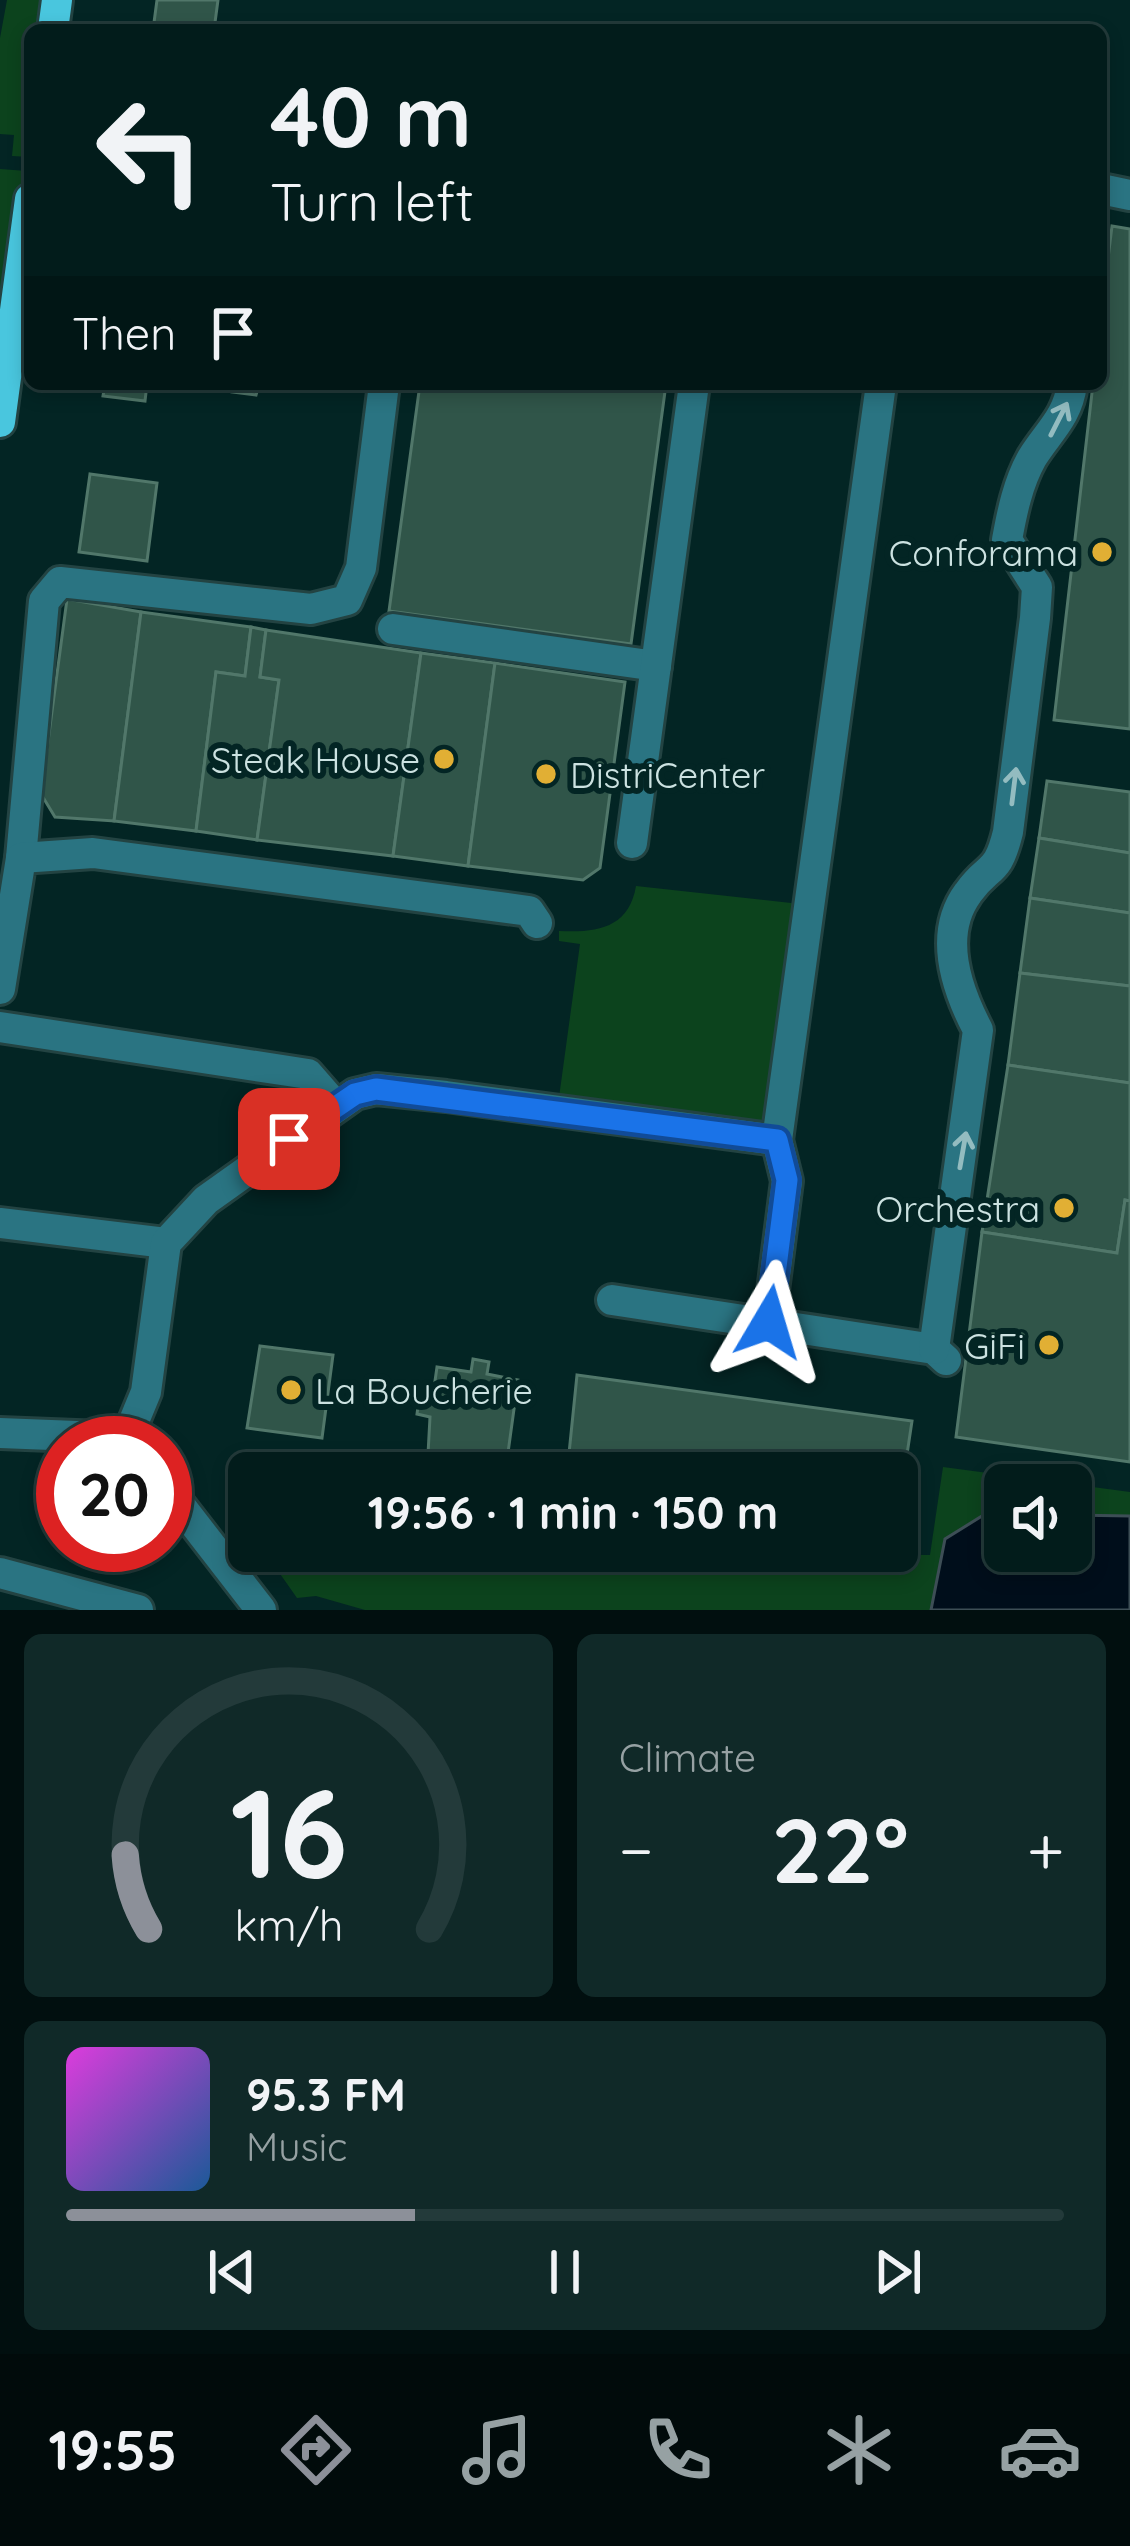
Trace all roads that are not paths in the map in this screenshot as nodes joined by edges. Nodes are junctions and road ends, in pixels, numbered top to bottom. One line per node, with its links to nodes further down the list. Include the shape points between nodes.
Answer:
1 (24, 244): 6 (main road)
2 (383, 390): 10 (street, via 361,568 347,600 311,609 60,581 51,587)
3 (693, 390): 8 (street)
4 (880, 390): 15 (street)
5 (1070, 390): 19 (street, one-way to 5, via 941,1355 978,1030 957,990 954,941 969,890 1000,865 1035,618 1037,587 1007,540 1033,457 1059,426)
6 (0, 422)
7 (393, 629): 8 (street)
8 (656, 666): 9 (street)
9 (632, 843)
10 (21, 858): 11 (street, via 93,853 529,910); 12 (street)
11 (537, 923)
12 (0, 989)
13 (0, 1027): 14 (street, via 308,1074)
14 (335, 1106): 15 (street, via 376,1089); 17 (street, via 206,1200)
15 (777, 1140): 19 (street, via 787,1180)
16 (0, 1223): 17 (street)
17 (166, 1243): 20 (street)
18 (612, 1300): 19 (street)
19 (769, 1322)
20 (138, 1416)
21 (0, 1433): 22 (street)
22 (36, 1435)
23 (192, 1521): 26 (street)
24 (0, 1573): 25 (street)
25 (138, 1610)
26 (261, 1610)

